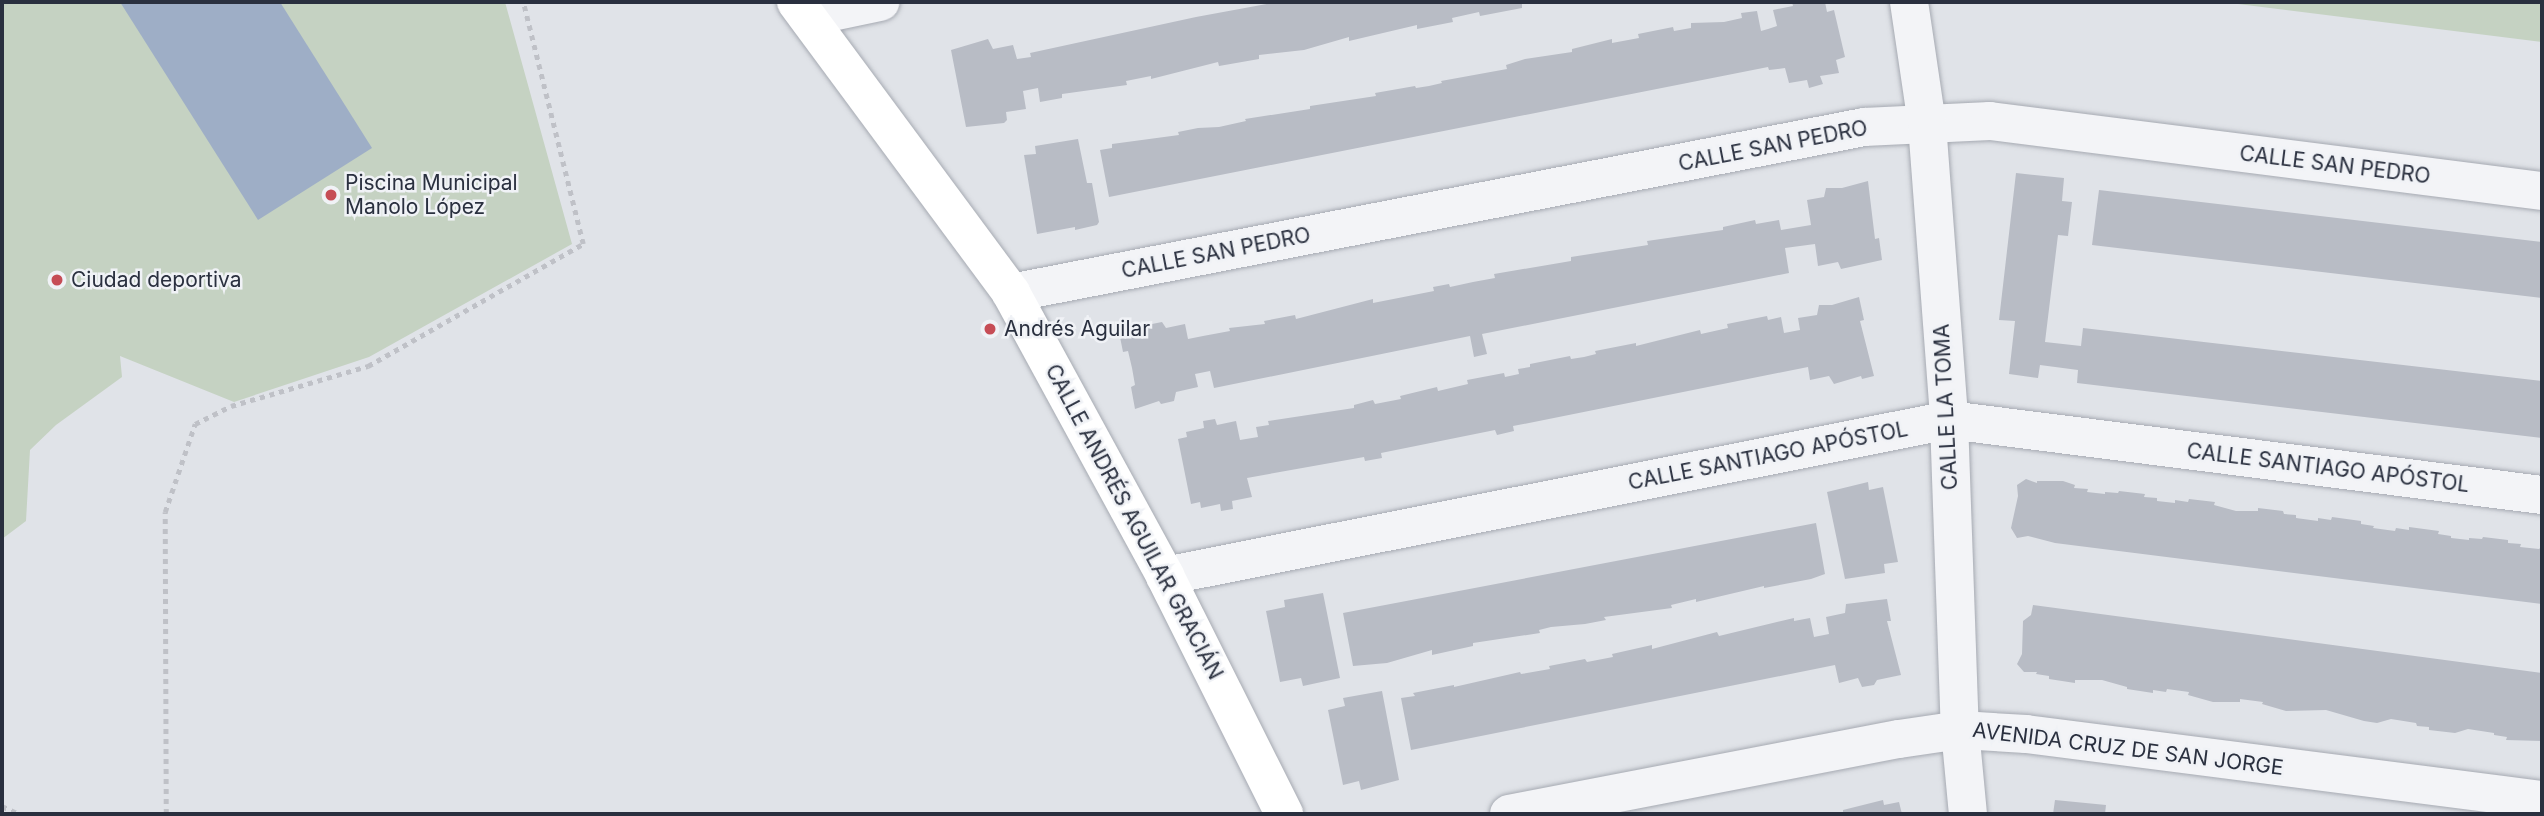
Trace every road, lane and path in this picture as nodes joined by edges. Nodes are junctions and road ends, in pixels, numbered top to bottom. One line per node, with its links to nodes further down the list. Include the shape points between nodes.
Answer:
1 (523, 2): 15 (path, via 583,244 368,366 231,406 195,424 165,512)
2 (880, 2): 4 (street)
3 (1909, 2): 5 (street, CALLE LA TOMA)
4 (802, 9): 7 (main road, CALLE ANDRÉS AGUILAR GRACIÁN)
5 (1927, 124): 6 (street, CALLE SAN PEDRO, via 1990,121); 7 (street, CALLE SAN PEDRO, via 1864,127); 8 (street, CALLE LA TOMA)
6 (2542, 191)
7 (1012, 293): 10 (main road, CALLE ANDRÉS AGUILAR GRACIÁN)
8 (1948, 420): 9 (street, CALLE SANTIAGO APÓSTOL); 10 (street, CALLE SANTIAGO APÓSTOL); 11 (street, CALLE LA TOMA)
9 (2542, 495)
10 (1164, 576): 16 (main road, CALLE ANDRÉS AGUILAR GRACIÁN)
11 (1960, 730): 12 (street, AVENIDA CRUZ DE SAN JORGE, via 2040,736); 17 (street, AVENIDA CRUZ DE SAN JORGE); 18 (street, CALLE LA TOMA)
12 (2542, 800)
13 (2, 806): 14 (path)
14 (19, 814)
15 (166, 814)
16 (1284, 814)
17 (1509, 814)
18 (1968, 814)

